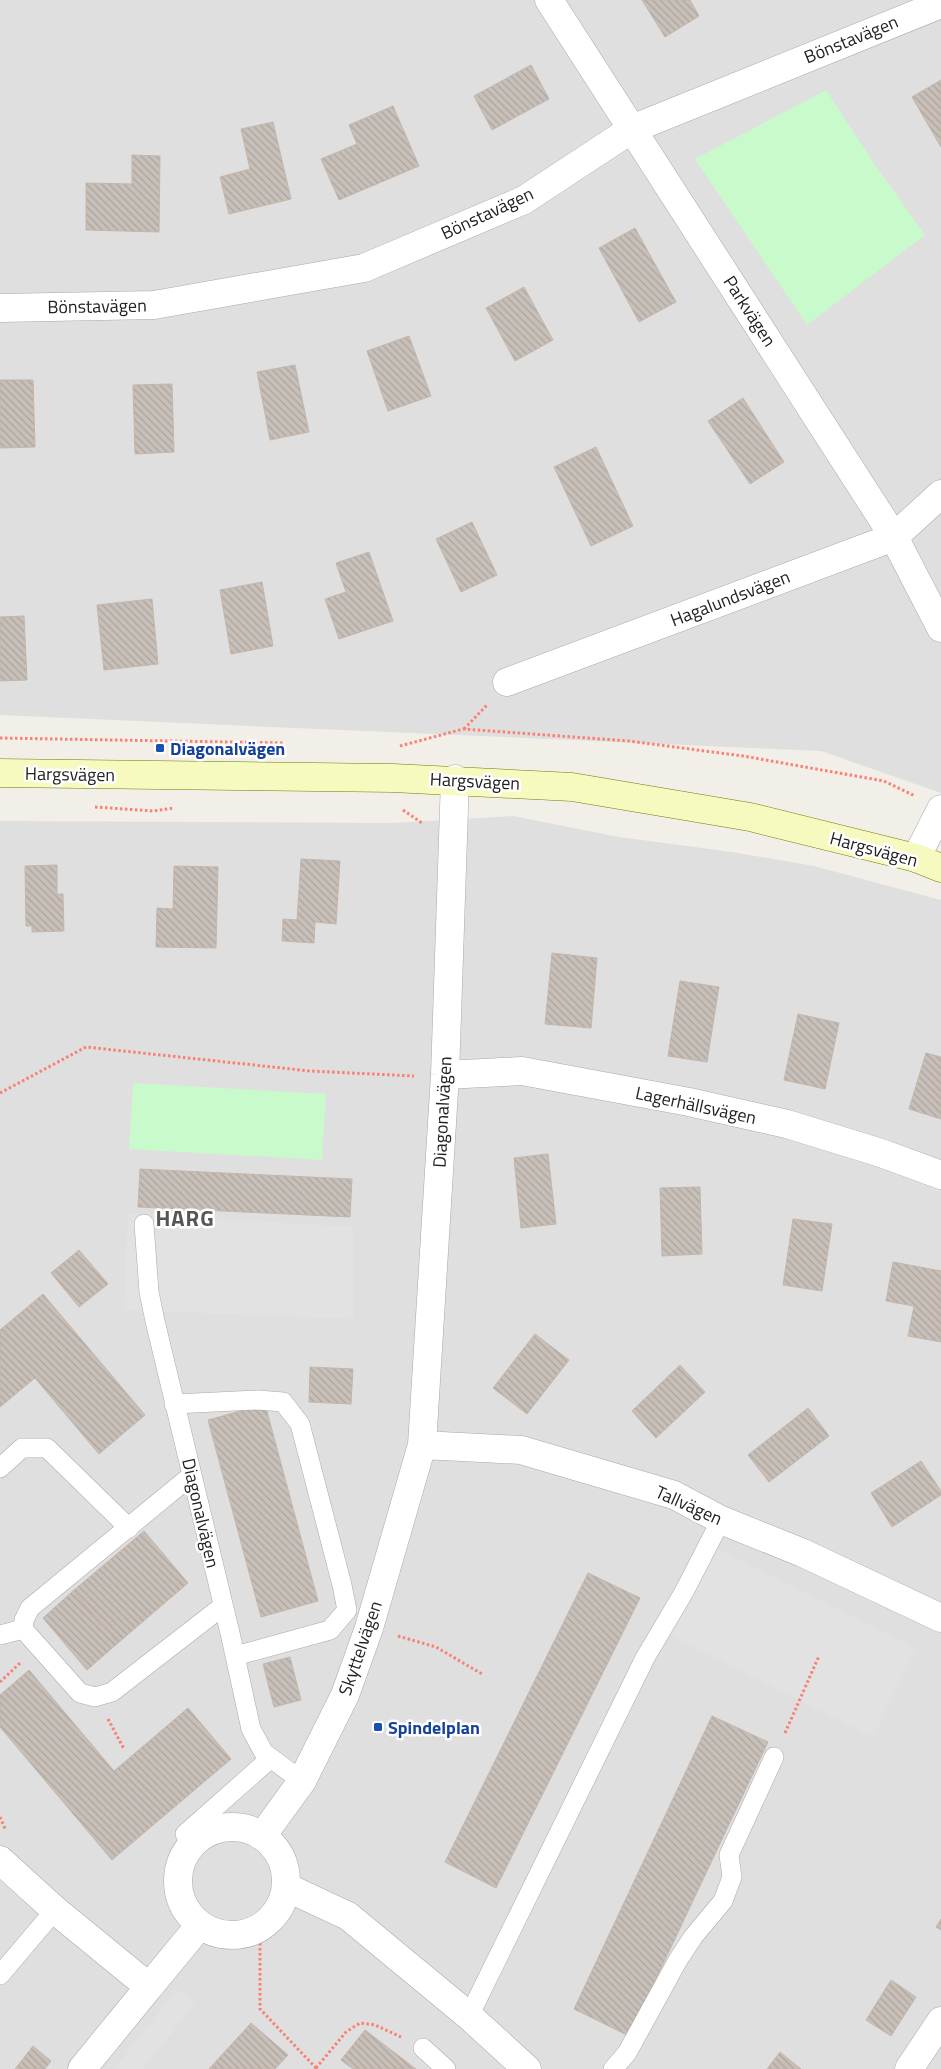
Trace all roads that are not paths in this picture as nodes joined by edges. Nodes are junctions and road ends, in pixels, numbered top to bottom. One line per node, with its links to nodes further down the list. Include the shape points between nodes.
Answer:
1 (550, 0): 3 (street, Parkvägen)
2 (941, 4): 3 (street, Bönstavägen)
3 (632, 129): 4 (street, Bönstavägen, via 524,200 364,268 154,305); 6 (street, Parkvägen)
4 (0, 308)
5 (941, 494): 6 (street, Hagalundsvägen)
6 (894, 537): 7 (street, Parkvägen); 8 (street, Hagalundsvägen)
7 (941, 628)
8 (507, 682)
9 (0, 773): 10 (street, Hargsvägen)
10 (455, 780): 12 (street, Hargsvägen, via 572,786 740,815); 14 (street, Diagonalvägen)
11 (941, 810): 12 (street)
12 (916, 858): 13 (street, Hargsvägen)
13 (941, 868)
14 (445, 1075): 15 (street, Lagerhällsvägen, via 522,1072 689,1102 787,1124); 18 (street, Diagonalvägen)
15 (941, 1175)
16 (144, 1224): 17 (lane, Diagonalvägen, via 149,1292)
17 (174, 1404): 20 (lane, Diagonalvägen); 27 (lane, via 283,1402 300,1424 342,1585 347,1610 330,1630)
18 (422, 1445): 21 (street, Tallvägen, via 521,1450 674,1494); 30 (street, Skyttelvägen, via 369,1628 345,1695)
19 (0, 1468): 22 (lane, via 22,1448 47,1448)
20 (192, 1475): 22 (lane); 23 (lane, Diagonalvägen)
21 (721, 1520): 24 (street, Tallvägen, via 803,1553); 39 (lane, via 645,1658)
22 (129, 1528): 25 (lane, via 30,1608)
23 (223, 1606): 25 (lane, via 112,1692 95,1697 80,1693); 27 (lane, Diagonalvägen)
24 (941, 1618)
25 (23, 1629): 26 (lane)
26 (0, 1635)
27 (235, 1656): 29 (lane, Diagonalvägen, via 251,1729 264,1753)
28 (774, 1757): 45 (lane, via 729,1855 732,1877 723,1901 693,1937 627,2053)
29 (271, 1758): 30 (lane, Diagonalvägen); 31 (lane)
30 (302, 1781): 32 (street, Skyttelvägen)
31 (185, 1834)
32 (262, 1836): 34 (street, via 281,1858); 36 (street, via 245,1828 226,1827 208,1832 193,1843 182,1859 179,1895)
33 (0, 1860): 35 (street)
34 (286, 1887): 36 (street, via 282,1903 260,1928 230,1936); 39 (street, via 348,1916)
35 (55, 1910): 37 (lane); 38 (street)
36 (200, 1925): 38 (street)
37 (0, 1975)
38 (149, 1986): 42 (street)
39 (468, 2016): 44 (street)
40 (941, 2021): 46 (street)
41 (423, 2048): 43 (lane)
42 (82, 2069)
43 (446, 2069)
44 (527, 2069)
45 (613, 2069)
46 (909, 2069)

